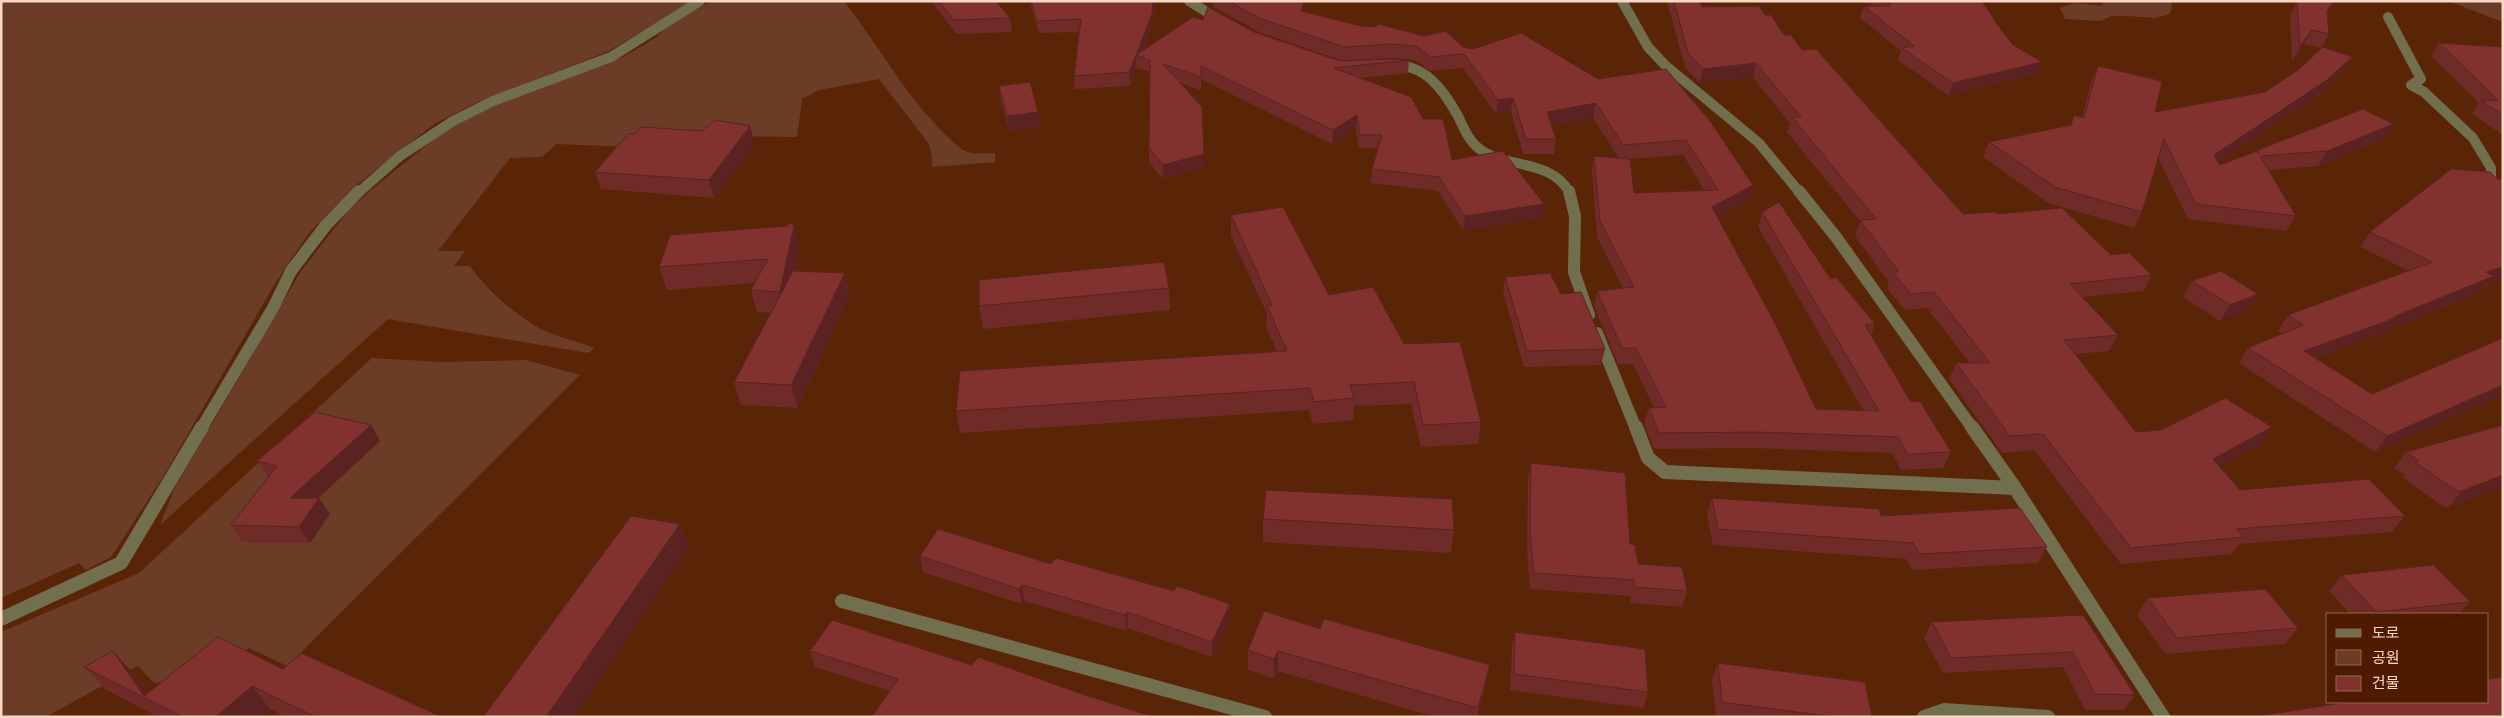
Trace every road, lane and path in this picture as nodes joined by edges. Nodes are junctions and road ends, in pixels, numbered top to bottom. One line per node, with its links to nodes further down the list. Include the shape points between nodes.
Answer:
1 (700, 1): 10 (street, via 612,56 502,97 454,119 430,134 365,187 325,226 291,270 268,316 121,563)
2 (1189, 1): 5 (street)
3 (1622, 1): 8 (street, via 1648,47 1759,143 1785,172 1836,237)
4 (2388, 17): 7 (street, via 2421,79 2411,85 2424,92 2473,138 2491,168 2491,178)
5 (1231, 26)
6 (1382, 66): 8 (street, via 1414,67 1435,85 1478,148 1555,175 1567,186 1573,201 1574,272 1589,316 1648,458 1665,472)
7 (2503, 198)
8 (2015, 488): 14 (street)
9 (842, 601): 11 (street)
10 (1, 619)
11 (1265, 717)
12 (1924, 717): 13 (street, via 1944,710)
13 (2048, 717)
14 (2163, 717)

